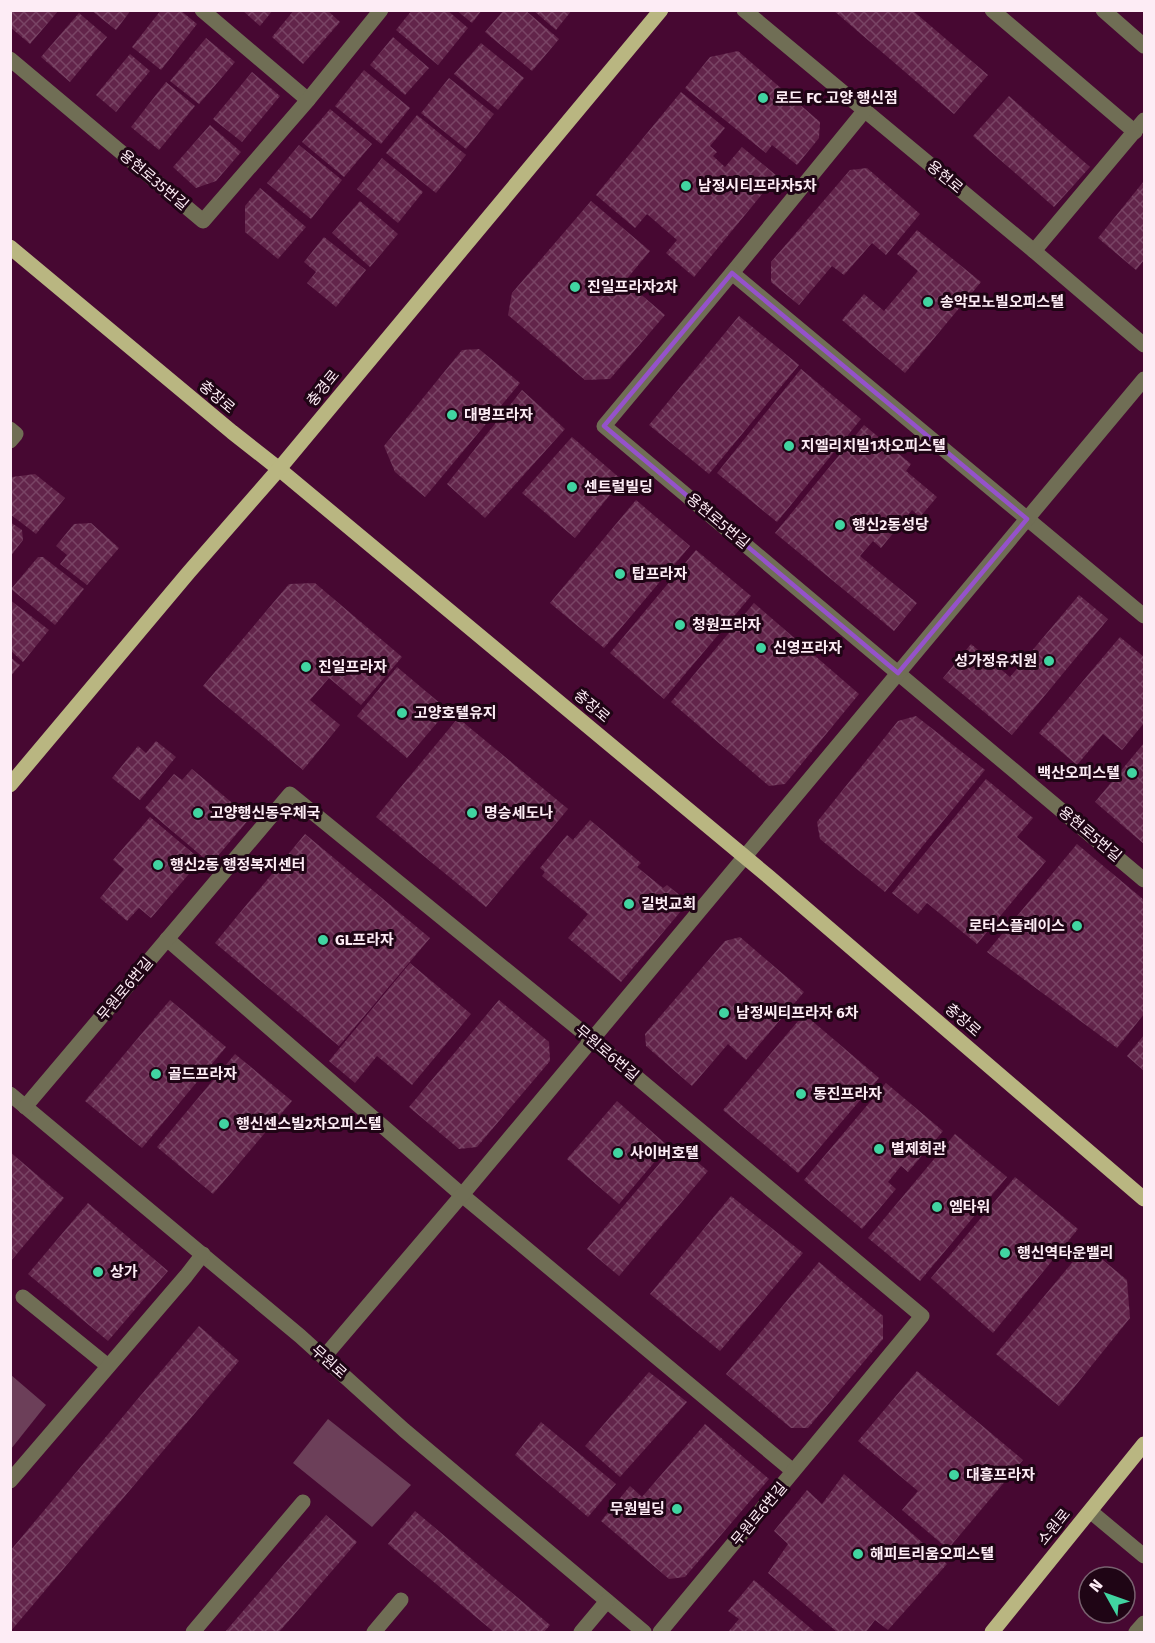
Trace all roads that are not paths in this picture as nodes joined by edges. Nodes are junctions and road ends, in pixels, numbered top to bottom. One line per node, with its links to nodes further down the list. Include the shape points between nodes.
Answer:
1 (202, 10): 9 (street)
2 (381, 10): 9 (street, 용현로35번길)
3 (661, 10): 19 (main road, 충경로)
4 (744, 10): 10 (street, 용현로)
5 (992, 10): 11 (street)
6 (1103, 10): 7 (street)
7 (1144, 46)
8 (10, 59): 9 (street, 용현로35번길, via 203,221)
9 (308, 100)
10 (865, 110): 13 (street, 용현로); 14 (street, 용현로5번길)
11 (1140, 126): 13 (street)
12 (10, 247): 19 (main road, 충장로)
13 (1034, 251): 15 (street, 용현로)
14 (732, 273): 20 (street); 22 (street, 용현로5번길, via 604,426)
15 (1144, 345)
16 (1144, 379): 20 (street)
17 (10, 429): 18 (street, via 16,434)
18 (10, 441)
19 (279, 469): 23 (main road, 충경로); 24 (main road, 충장로)
20 (1027, 519): 21 (street); 22 (street)
21 (1144, 616)
22 (898, 673): 24 (street); 25 (street, 용현로5번길)
23 (10, 785)
24 (744, 856): 27 (street); 31 (main road, 충장로)
25 (1144, 880)
26 (167, 939): 27 (street, 무원로6번길, via 290,794); 29 (street, 무원로6번길); 30 (street)
27 (591, 1039): 30 (street); 37 (street, 무원로6번길, via 922,1316)
28 (10, 1094): 29 (street, 무원로)
29 (25, 1107): 32 (street, 무원로)
30 (462, 1195): 34 (street); 37 (street)
31 (1144, 1199)
32 (203, 1254): 34 (street, 무원로); 35 (street)
33 (23, 1298): 35 (street)
34 (324, 1357): 43 (street, 무원로, via 404,1430)
35 (108, 1366): 38 (street)
36 (1144, 1444): 40 (main road, 소원로)
37 (794, 1471): 49 (street, 무원로6번길)
38 (10, 1481)
39 (303, 1502): 45 (street)
40 (1090, 1511): 41 (street); 50 (main road, 소원로)
41 (1144, 1556)
42 (401, 1600): 46 (street)
43 (607, 1601): 47 (street); 48 (street, 무원로)
44 (1144, 1623): 51 (street)
45 (193, 1632)
46 (374, 1632)
47 (580, 1632)
48 (644, 1632)
49 (660, 1632)
50 (992, 1632)
51 (1136, 1632)

